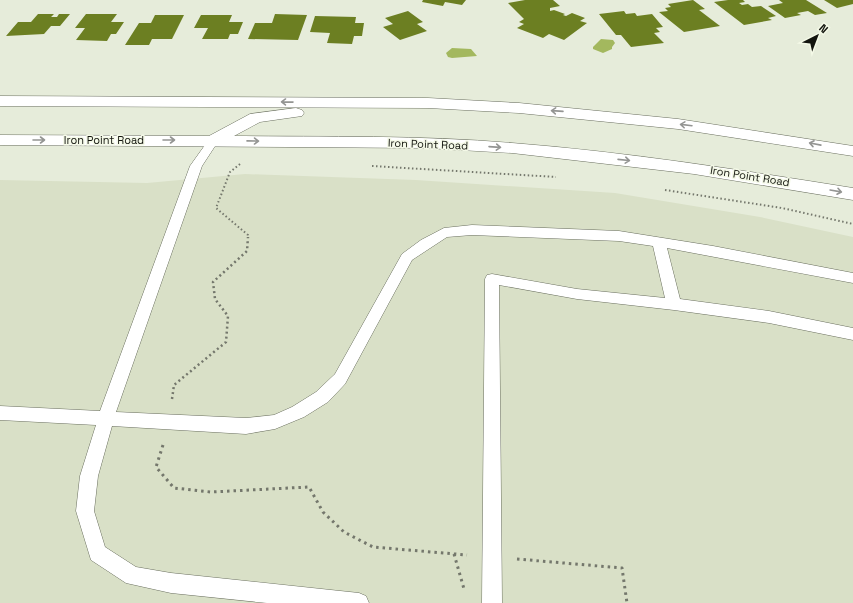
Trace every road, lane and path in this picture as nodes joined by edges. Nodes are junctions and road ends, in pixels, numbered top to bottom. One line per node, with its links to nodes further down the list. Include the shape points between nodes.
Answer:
1 (0, 101): 2 (main road, one-way to 1)
2 (428, 103): 4 (main road, via 384,114 299,112 256,118); 5 (main road, one-way to 2, via 763,135 652,120)
3 (0, 140): 4 (main road, Iron Point Road, one-way to 4)
4 (214, 140): 10 (main road, Iron Point Road, one-way to 10, via 426,143 512,148 694,168); 17 (lane, via 196,166)
5 (853, 151)
6 (246, 163): 18 (path, via 240,164 230,172 216,208 248,235 247,251 213,282 215,299 228,316 226,342 174,385)
7 (368, 166): 8 (path)
8 (562, 177)
9 (663, 189): 11 (path, via 782,208)
10 (853, 194)
11 (853, 224)
12 (659, 243): 13 (lane); 14 (lane); 18 (lane, via 619,236 472,230 444,233 407,257 340,379 322,397 275,422 246,426)
13 (853, 278)
14 (674, 304): 15 (lane, via 769,317); 20 (lane, via 577,294 492,279)
15 (853, 334)
16 (0, 413): 17 (lane)
17 (106, 418): 18 (lane); 22 (lane, via 89,476 85,512 98,553 133,576 171,583)
18 (170, 422): 19 (path, via 156,467 174,488 210,492 309,487 323,512 344,532 373,547)
19 (454, 554): 20 (path); 21 (path)
20 (493, 557): 23 (lane); 24 (path, via 622,568)
21 (466, 596)
22 (359, 603)
23 (492, 603)
24 (627, 603)

